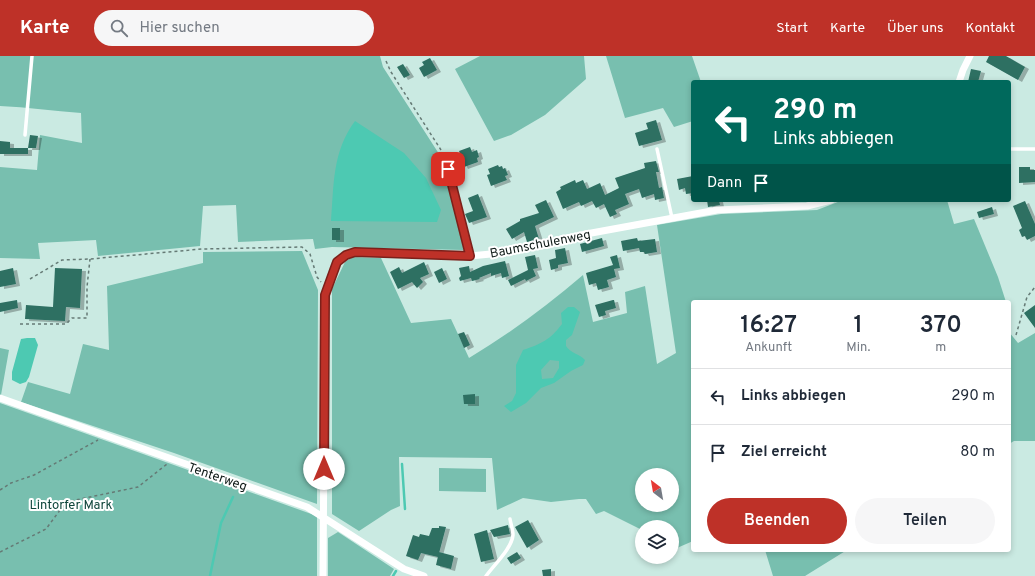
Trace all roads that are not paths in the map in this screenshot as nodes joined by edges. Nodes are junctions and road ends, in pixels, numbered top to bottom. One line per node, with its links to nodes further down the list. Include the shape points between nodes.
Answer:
1 (32, 56): 4 (lane)
2 (970, 56): 3 (street)
3 (960, 80)
4 (25, 135)
5 (657, 148): 10 (lane)
6 (1011, 149): 7 (lane)
7 (1035, 149)
8 (444, 155): 11 (lane)
9 (823, 202): 10 (street, Baumschulenweg, via 807,206 717,210)
10 (672, 218): 11 (street, Baumschulenweg, via 501,253)
11 (470, 256): 13 (street, Baumschulenweg, via 355,252 337,262 325,295)
12 (0, 398): 13 (street, Tenterweg, via 307,507)
13 (323, 516): 15 (street, Baumschulenweg); 16 (street, Tenterweg, via 404,568)
14 (510, 519): 17 (lane, via 512,541)
15 (323, 576)
16 (424, 576)
17 (486, 576)

